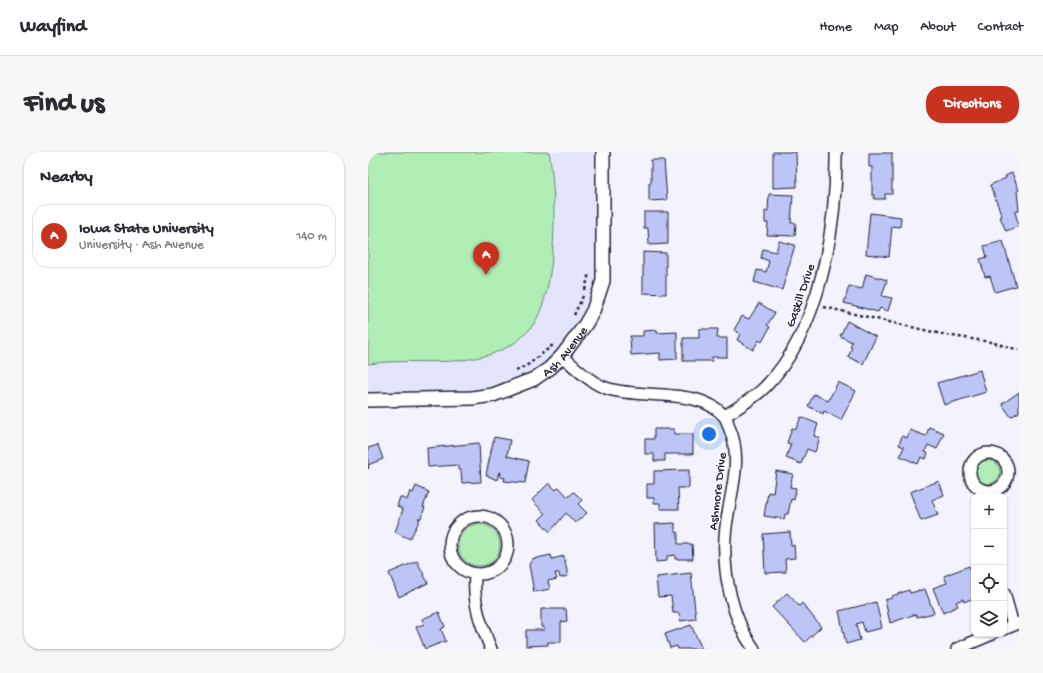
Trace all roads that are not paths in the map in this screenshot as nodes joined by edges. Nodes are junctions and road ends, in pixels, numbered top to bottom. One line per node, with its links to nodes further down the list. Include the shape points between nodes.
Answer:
1 (604, 152): 3 (street, Ash Avenue, via 603,281 596,304 585,325)
2 (836, 152): 5 (street, Gaskill Drive, via 833,227 807,319 793,350 779,371 766,386)
3 (562, 356): 4 (street, Ash Avenue, via 534,379 493,395 472,398); 5 (street, via 607,389 686,397 701,401)
4 (368, 400)
5 (725, 416): 11 (street, Ashmore Drive, via 737,451 726,524 725,561 735,611 744,635)
6 (475, 575): 6 (street, via 458,566 450,550 450,541 453,532 462,522 475,516 484,516 494,520 501,527 508,545 502,564 494,570); 10 (street, via 474,595)
7 (1006, 601): 8 (street)
8 (1012, 626)
9 (985, 637): 12 (street)
10 (491, 649)
11 (754, 649)
12 (957, 649)

